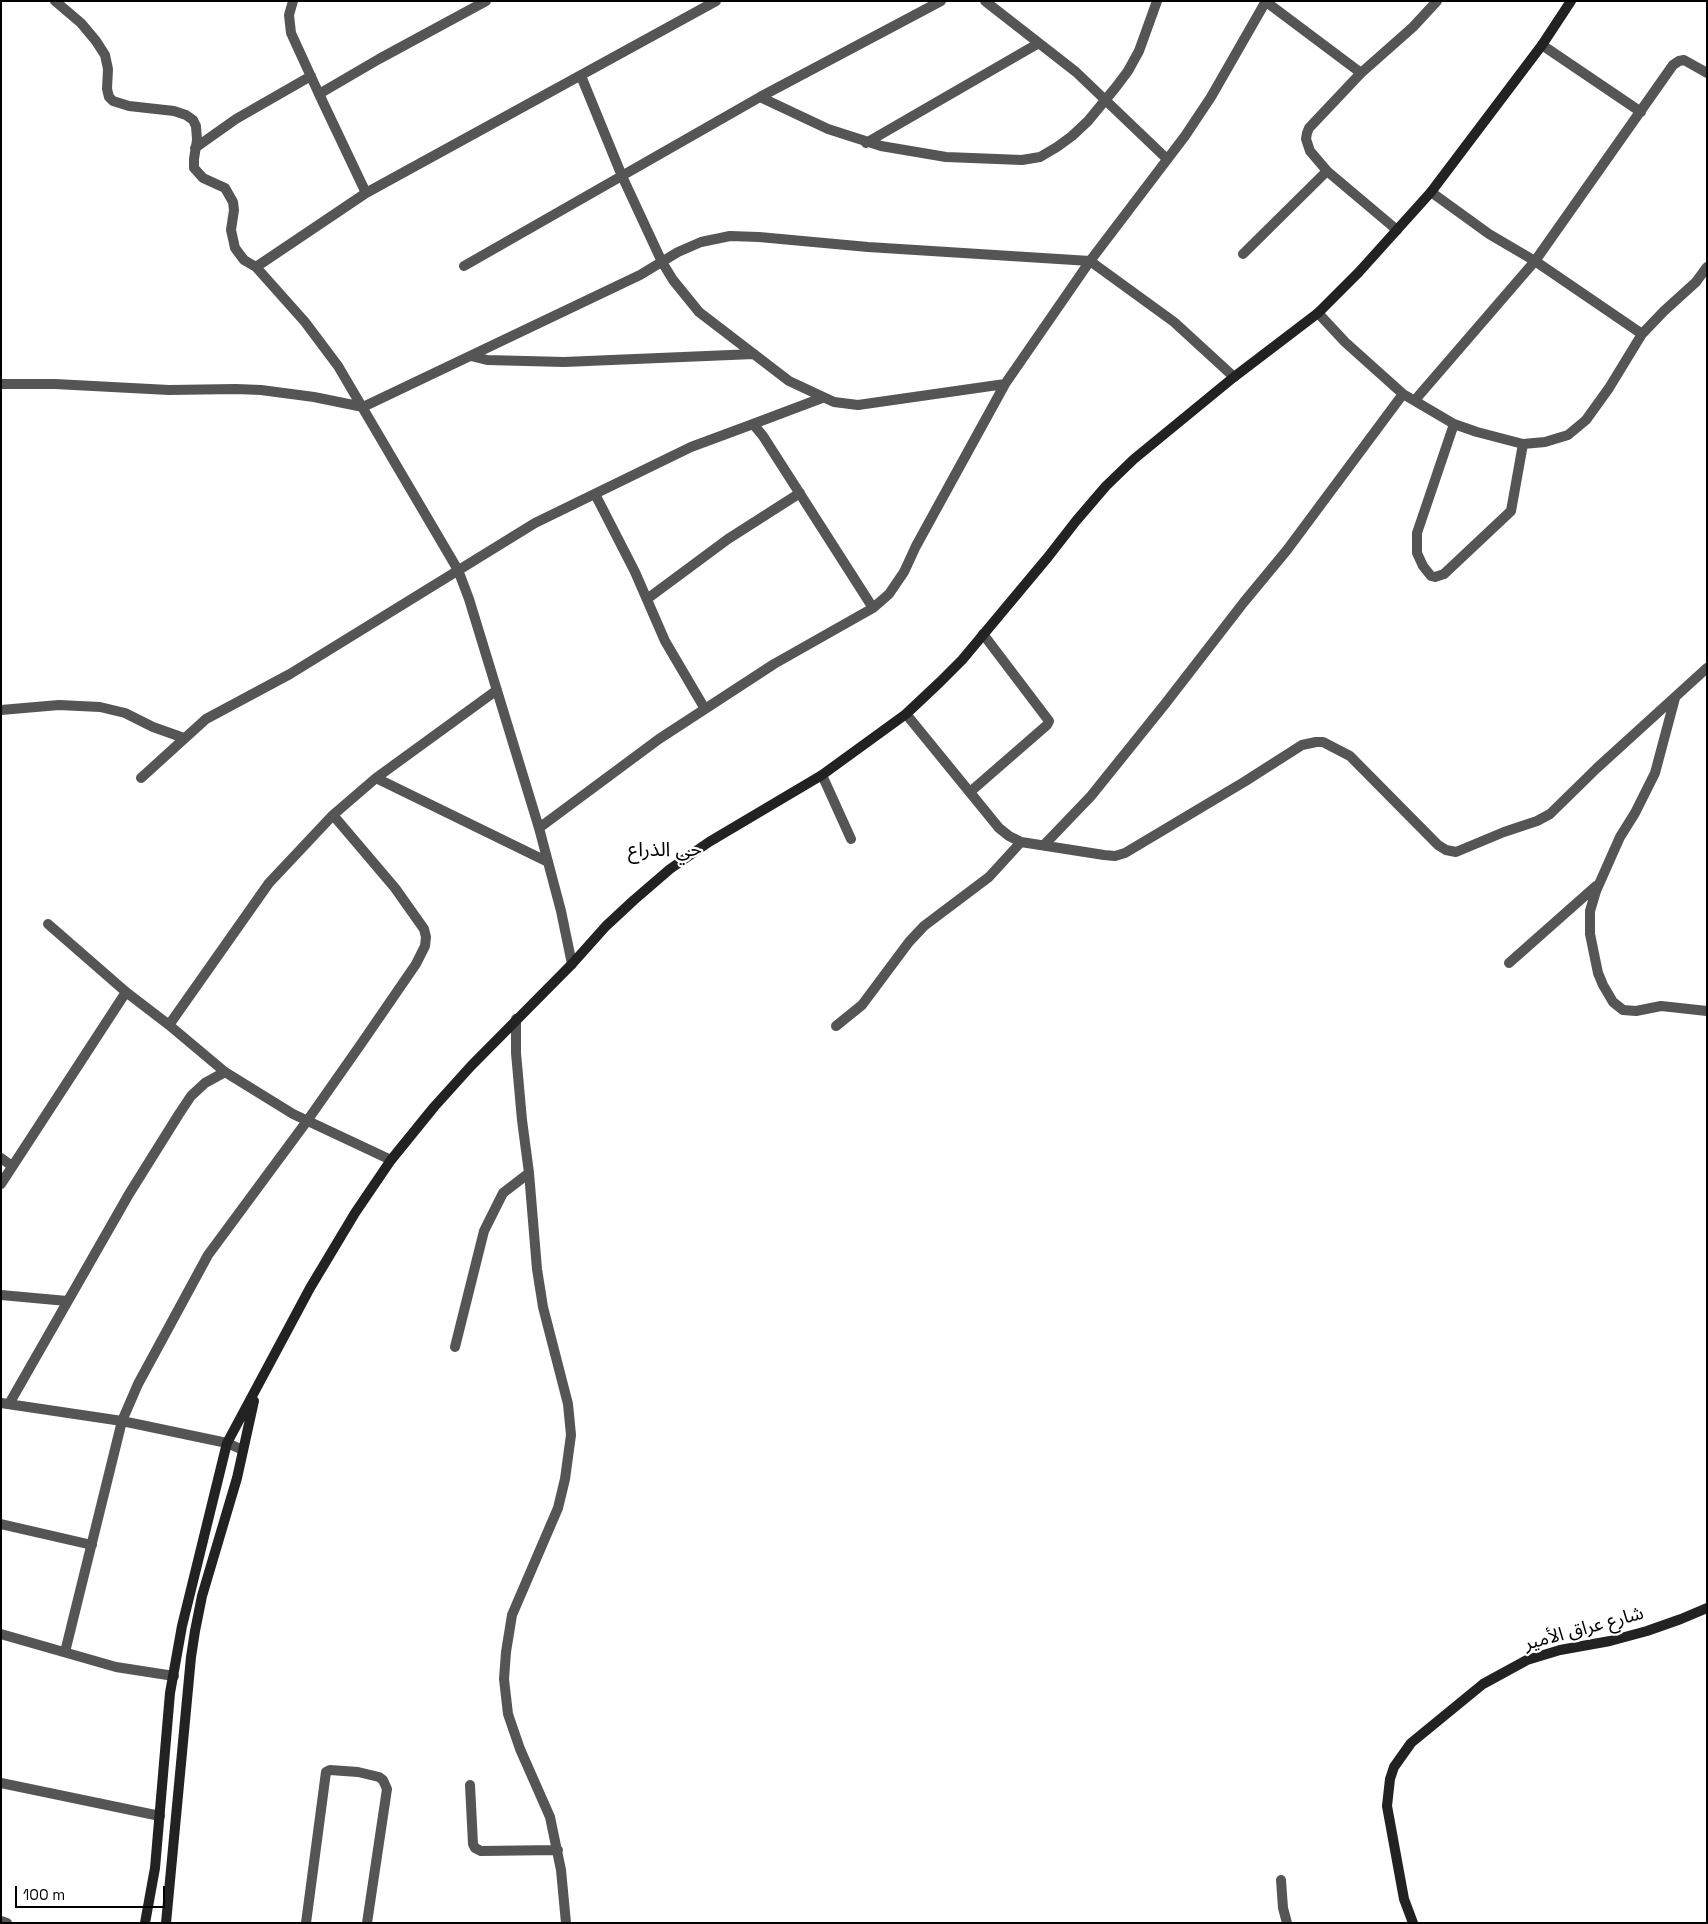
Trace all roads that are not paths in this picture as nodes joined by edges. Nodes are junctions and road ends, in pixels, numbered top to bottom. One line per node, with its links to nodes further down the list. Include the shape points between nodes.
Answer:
1 (55, 1): 22 (street, via 81,23 105,54 109,97 118,104 186,115 196,126)
2 (293, 1): 15 (street, via 289,15 291,33)
3 (486, 1): 17 (street)
4 (716, 1): 16 (street)
5 (941, 1): 18 (street)
6 (985, 1): 11 (street)
7 (1265, 1): 13 (street); 23 (street, via 1211,97)
8 (1437, 1): 13 (street)
9 (1571, 1): 12 (main road)
10 (1152, 4): 19 (street, via 1139,50)
11 (1038, 44): 19 (street, via 1058,56); 21 (street)
12 (1542, 45): 20 (street); 26 (main road)
13 (1361, 73): 24 (street, via 1307,133 1310,151)
14 (1707, 73): 20 (street, via 1689,62 1679,61)
15 (311, 76): 17 (street); 22 (street, via 244,114)
16 (581, 76): 25 (street); 27 (street)
17 (319, 94): 27 (street)
18 (760, 97): 21 (street, via 815,124); 25 (street)
19 (1106, 100): 21 (street, via 1072,136 1040,157 1022,160 946,157); 23 (street)
20 (1641, 112): 31 (street)
21 (866, 143)
22 (195, 148): 35 (street, via 194,168 203,178 225,188 234,202 232,242 244,260)
23 (1167, 159): 30 (street)
24 (1327, 171): 28 (street); 29 (street)
25 (622, 176): 32 (street); 33 (street)
26 (1431, 192): 28 (main road); 31 (street, via 1489,234)
27 (366, 193): 35 (street)
28 (1397, 230): 36 (main road)
29 (1243, 254)
30 (1090, 261): 32 (street, via 730,236 701,242); 40 (street, via 1174,322); 42 (street)
31 (1535, 261): 37 (street); 45 (street)
32 (662, 262): 38 (street, via 699,312); 39 (street)
33 (464, 266)
34 (1707, 267): 37 (street, via 1696,282)
35 (256, 268): 46 (street, via 305,322)
36 (1318, 313): 40 (main road); 43 (street, via 1345,342)
37 (1642, 334): 49 (street, via 1593,412 1577,429 1559,439)
38 (754, 354): 39 (street, via 564,362 487,360); 44 (street)
39 (471, 356): 46 (street)
40 (1234, 378): 55 (main road, via 1145,449 1106,486)
41 (1, 384): 46 (street, via 169,390 245,389 292,393)
42 (1004, 384): 44 (street, via 858,405); 54 (street, via 904,572 889,594)
43 (1404, 394): 45 (street); 71 (street, via 1287,550 1165,704 1091,796)
44 (822, 398): 47 (street)
45 (1415, 400): 48 (street)
46 (363, 407): 52 (street)
47 (753, 424): 50 (street); 51 (street, via 691,447)
48 (1454, 424): 49 (street); 49 (street, via 1417,533 1416,553 1431,576 1444,574 1512,511)
49 (1523, 444)
50 (800, 493): 53 (street, via 728,538); 54 (street)
51 (595, 494): 52 (street, via 535,523); 53 (street)
52 (458, 570): 57 (street); 62 (street, via 290,674 206,719)
53 (647, 600): 59 (street, via 665,641)
54 (873, 608): 59 (street, via 774,664)
55 (983, 634): 61 (main road); 66 (street, via 1049,721)
56 (1707, 668): 58 (street)
57 (497, 690): 65 (street); 68 (street)
58 (1676, 698): 71 (street, via 1550,814 1462,850 1451,851 1438,845 1358,762 1323,742 1302,745 1115,856); 73 (street, via 1655,773)
59 (705, 709): 68 (street)
60 (1, 710): 62 (street, via 59,705 100,707 125,713)
61 (906, 714): 63 (main road); 66 (street)
62 (184, 738): 64 (street)
63 (822, 775): 69 (street); 76 (main road, via 670,869 606,926)
64 (141, 778)
65 (376, 778): 67 (street); 72 (street)
66 (970, 792): 70 (street, via 999,828)
67 (333, 814): 80 (street, via 268,883); 83 (street, via 395,888 424,929 426,937 416,964)
68 (539, 828): 72 (street)
69 (851, 839)
70 (1021, 842): 71 (street); 81 (street, via 989,877 924,926 862,1005)
71 (1045, 844)
72 (548, 862): 76 (street)
73 (1599, 884): 75 (street); 78 (street, via 1590,911 1590,934 1598,973 1613,1002 1628,1011 1661,1006)
74 (48, 924): 77 (street)
75 (1509, 963)
76 (572, 964): 79 (main road)
77 (126, 992): 80 (street); 86 (street)
78 (1707, 1011)
79 (516, 1019): 85 (main road, via 434,1107); 87 (street, via 516,1053)
80 (169, 1025): 82 (street)
81 (836, 1026)
82 (225, 1072): 83 (street); 90 (street, via 205,1083 187,1102)
83 (307, 1121): 85 (street); 94 (street, via 208,1255 138,1384)
84 (1, 1158): 86 (street)
85 (391, 1160): 92 (main road, via 310,1288)
86 (12, 1166): 88 (street)
87 (529, 1173): 91 (street, via 502,1194 484,1231); 106 (street, via 537,1269 568,1404 571,1435 558,1508 512,1615 504,1679 508,1714 550,1817)
88 (1, 1184)
89 (1, 1295): 90 (street)
90 (67, 1302): 93 (street)
91 (455, 1347)
92 (257, 1390): 95 (main road); 96 (main road)
93 (5, 1404): 94 (street)
94 (122, 1421): 95 (street); 98 (street)
95 (227, 1443): 96 (street); 102 (main road, via 182,1626)
96 (243, 1450): 111 (main road, via 195,1631)
97 (1, 1524): 98 (street)
98 (92, 1545): 101 (street)
99 (1707, 1608): 116 (main road, شارع عراق الأمير, via 1647,1631 1527,1660 1483,1684 1411,1743 1394,1767 1388,1806 1404,1899)
100 (1, 1634): 101 (street)
101 (65, 1652): 102 (street, via 116,1667)
102 (174, 1676): 105 (main road)
103 (1, 1783): 105 (street)
104 (470, 1785): 106 (street, via 475,1848 481,1851)
105 (160, 1816): 110 (main road)
106 (558, 1850): 114 (street)
107 (1281, 1880): 115 (street)
108 (1, 1921): 109 (street)
109 (7, 1923)
110 (145, 1923)
111 (166, 1923)
112 (306, 1923): 113 (street, via 326,1772 330,1770 379,1777 387,1789)
113 (367, 1923)
114 (566, 1923)
115 (1287, 1923)
116 (1413, 1923)

